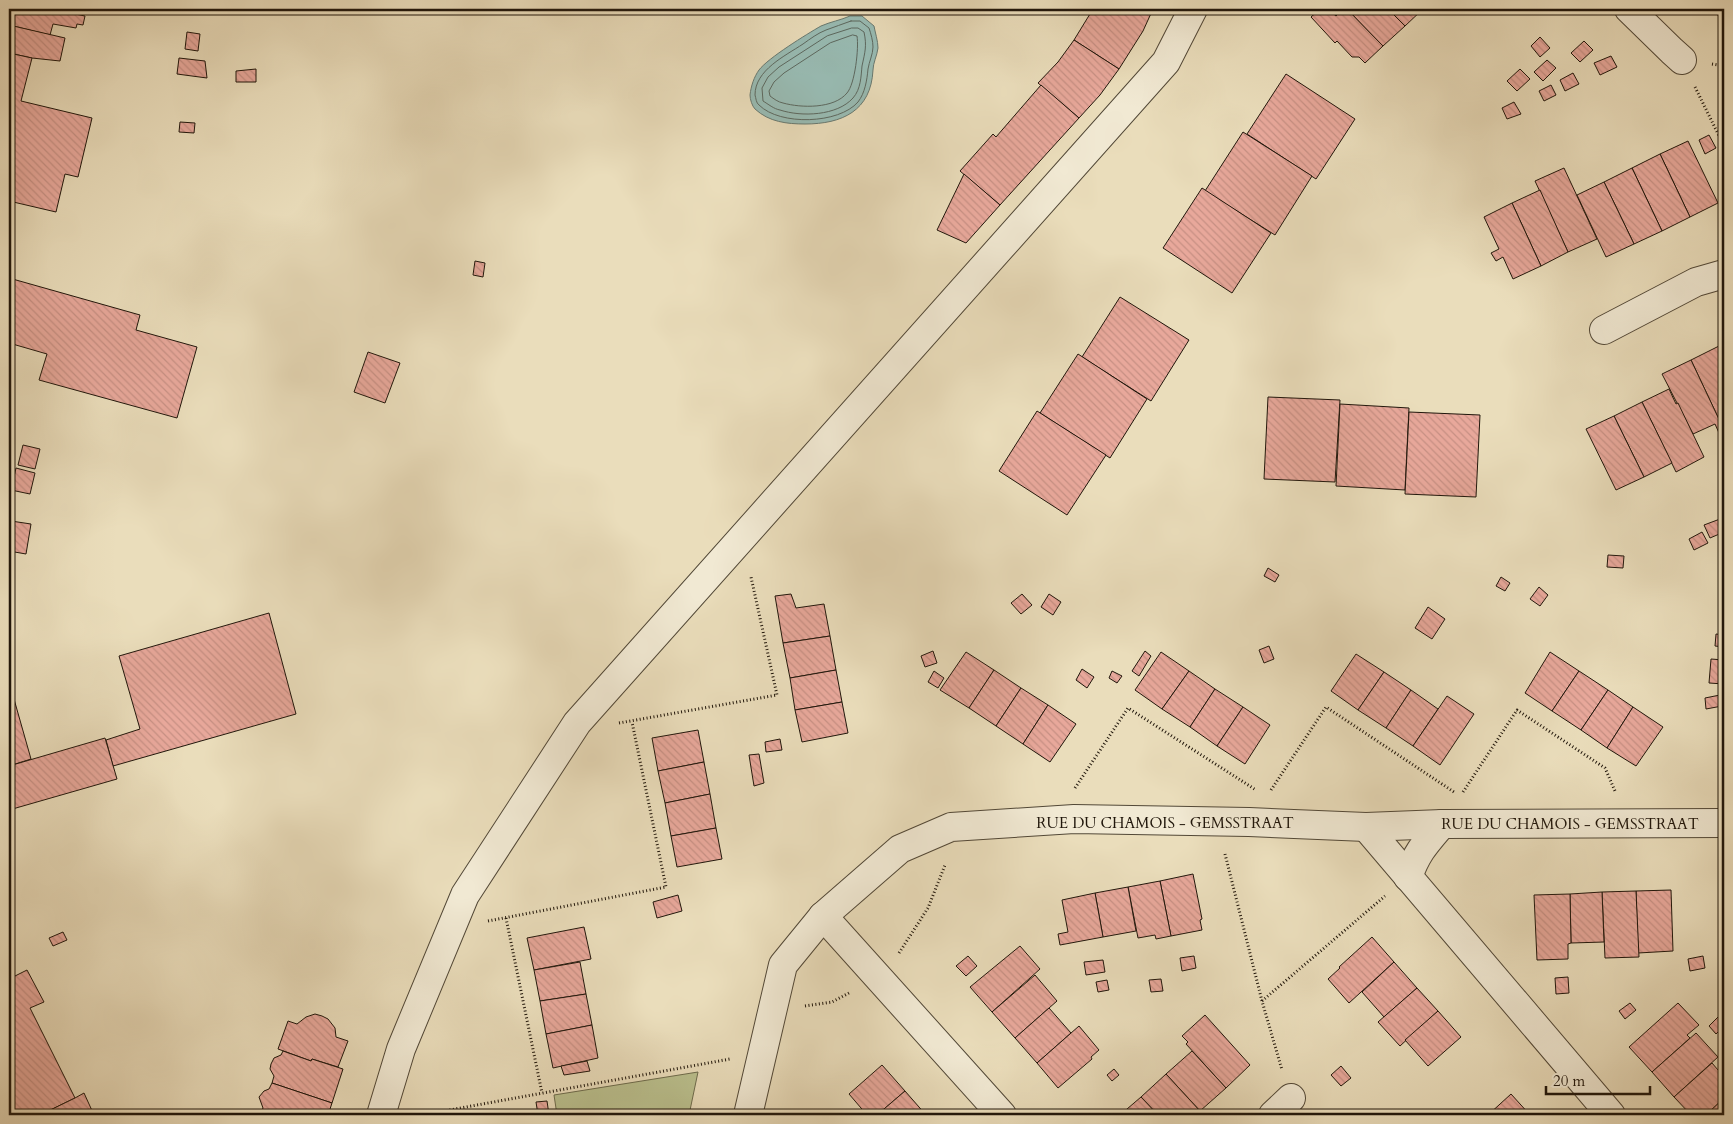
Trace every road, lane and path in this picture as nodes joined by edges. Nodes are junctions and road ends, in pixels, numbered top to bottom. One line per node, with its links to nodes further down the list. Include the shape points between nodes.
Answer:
1 (1193, 9): 7 (street, via 1166,62)
2 (1629, 9): 3 (street)
3 (1682, 60): 4 (path)
4 (1724, 146)
5 (1724, 274): 6 (street, via 1696,282)
6 (1604, 330)
7 (742, 538): 8 (path, via 777,695); 9 (street)
8 (632, 722): 9 (path); 20 (path, via 666,887)
9 (577, 723): 21 (street, via 465,896)
10 (1266, 796): 11 (path, via 1128,708); 13 (path); 14 (path, via 1326,707 1460,796 1517,710 1605,768)
11 (1054, 820): 12 (street, RUE DU CHAMOIS - GEMSSTRAAT); 19 (street, RUE DU CHAMOIS - GEMSSTRAAT, via 951,827 900,849)
12 (1217, 822): 13 (street, RUE DU CHAMOIS - GEMSSTRAAT); 22 (path)
13 (1249, 822): 17 (street, RUE DU CHAMOIS - GEMSSTRAAT)
14 (1627, 823): 15 (street, RUE DU CHAMOIS - GEMSSTRAAT); 16 (street, RUE DU CHAMOIS - GEMSSTRAAT)
15 (1724, 823)
16 (1442, 824): 17 (street, RUE DU CHAMOIS - GEMSSTRAAT); 18 (street, via 1420,849)
17 (1366, 827): 18 (street)
18 (1408, 877): 22 (path); 31 (street)
19 (823, 916): 23 (street, RUE DU CHAMOIS - GEMSSTRAAT, via 783,965); 30 (street)
20 (506, 918): 21 (path); 24 (path)
21 (452, 924): 26 (street, via 401,1049)
22 (1262, 1001): 25 (path)
23 (762, 1053): 24 (path); 29 (street, RUE DU CHAMOIS - GEMSSTRAAT)
24 (542, 1094): 28 (path)
25 (1282, 1107)
26 (381, 1115)
27 (422, 1115): 28 (path)
28 (429, 1115)
29 (748, 1115)
30 (1002, 1115)
31 (1611, 1115)

